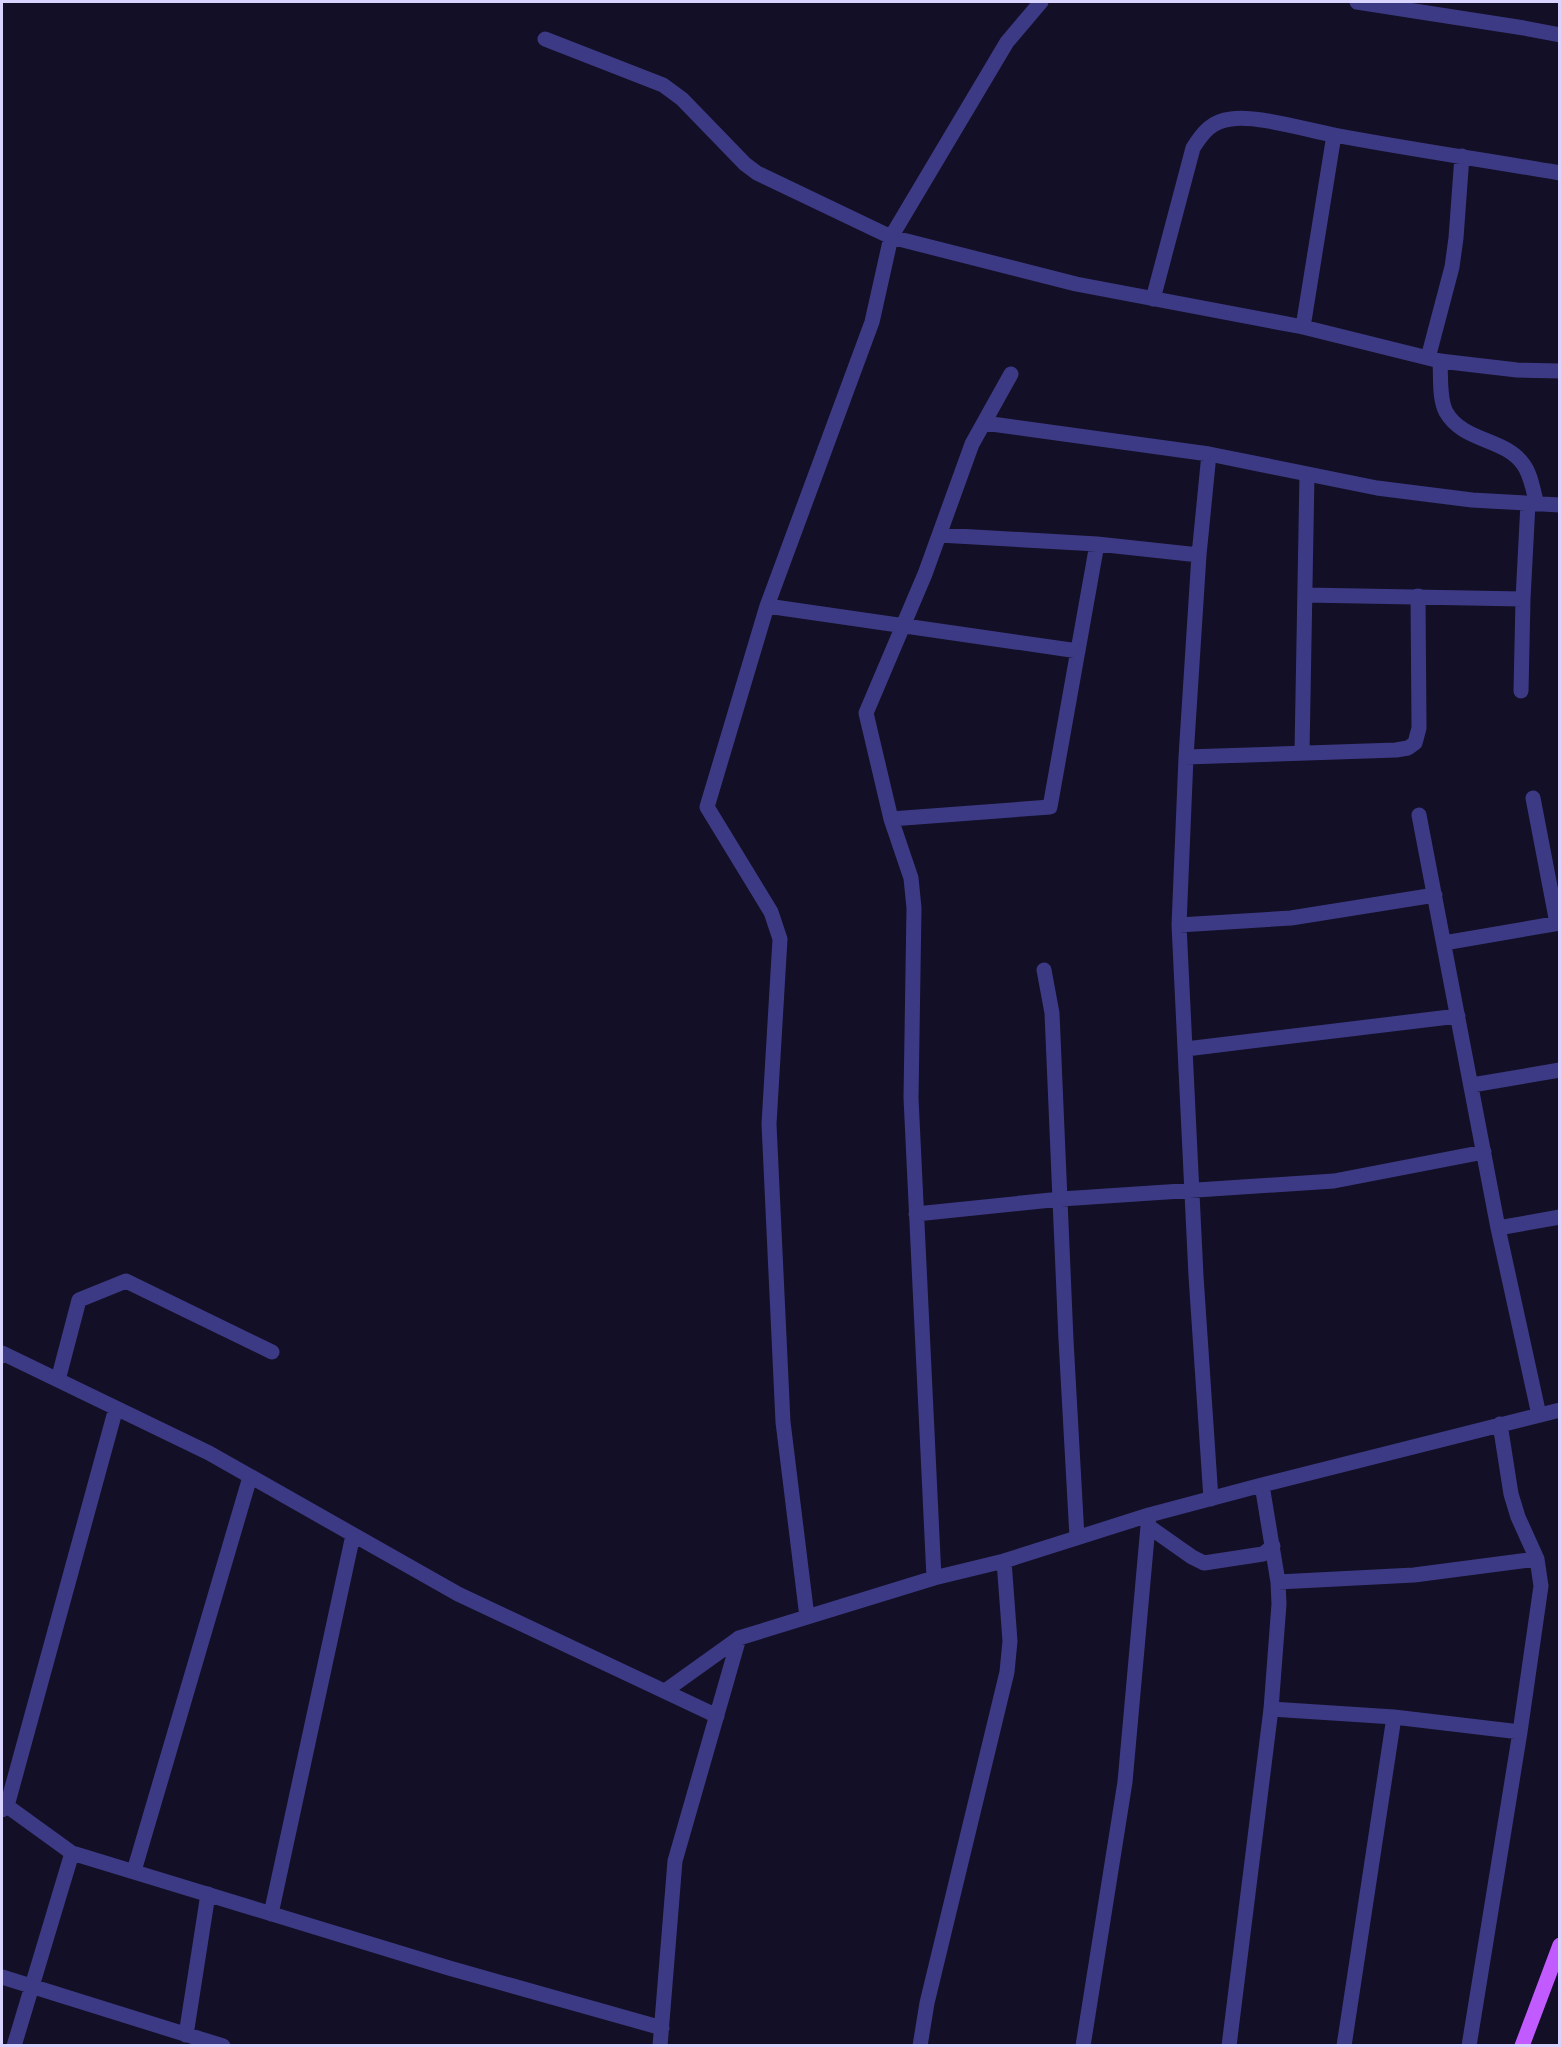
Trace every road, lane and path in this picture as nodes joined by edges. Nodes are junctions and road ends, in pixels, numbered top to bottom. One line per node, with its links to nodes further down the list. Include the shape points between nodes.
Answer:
1 (1041, 2): 8 (street, via 1007,42)
2 (1357, 2): 3 (street)
3 (1560, 35)
4 (545, 39): 8 (street, via 663,85 757,173)
5 (1334, 135): 6 (street); 9 (street, via 1246,118 1215,122 1202,132 1193,148); 10 (street)
6 (1462, 156): 7 (street); 11 (street, via 1456,238)
7 (1560, 173)
8 (891, 237): 9 (street, via 1076,284); 25 (street, via 872,322)
9 (1153, 299): 10 (street)
10 (1303, 327): 11 (street)
11 (1434, 360): 12 (street); 17 (street, via 1446,412 1467,432 1518,457 1529,474)
12 (1560, 371)
13 (1011, 374): 14 (street)
14 (984, 423): 15 (street); 19 (street, via 972,444)
15 (1209, 454): 16 (street); 21 (street)
16 (1307, 474): 17 (street, via 1428,496); 22 (street)
17 (1532, 503): 18 (street); 24 (street)
18 (1560, 505)
19 (939, 535): 20 (street); 26 (street)
20 (1097, 544): 21 (street); 27 (street)
21 (1199, 555): 30 (street)
22 (1305, 595): 23 (street); 29 (street)
23 (1418, 596): 24 (street); 29 (street, via 1419,728 1415,743 1396,750)
24 (1523, 599): 28 (street)
25 (767, 606): 26 (street); 67 (street, via 707,807 771,912 780,939 769,1124 783,1422)
26 (903, 625): 27 (street); 33 (street, via 866,713)
27 (1078, 651): 33 (street, via 1050,807)
28 (1521, 691)
29 (1302, 752): 30 (street)
30 (1186, 757): 36 (street)
31 (1533, 798): 35 (street)
32 (1419, 815): 34 (street)
33 (891, 819): 46 (street, via 911,878 914,908 911,1098)
34 (1435, 895): 36 (street, via 1291,918); 37 (street)
35 (1558, 923): 37 (street)
36 (1179, 925): 40 (street)
37 (1444, 943): 39 (street)
38 (1044, 970): 45 (street, via 1052,1013)
39 (1458, 1016): 40 (street); 42 (street)
40 (1186, 1049): 44 (street)
41 (1560, 1070): 42 (street)
42 (1472, 1085): 43 (street)
43 (1484, 1152): 44 (street, via 1334,1181); 48 (street)
44 (1193, 1190): 45 (street); 58 (street)
45 (1061, 1199): 46 (street); 61 (street)
46 (916, 1214): 65 (street)
47 (1560, 1217): 48 (street)
48 (1498, 1228): 54 (street)
49 (272, 1352): 51 (street, via 126,1281 79,1300)
50 (2, 1354): 51 (street)
51 (58, 1380): 52 (street)
52 (116, 1408): 56 (street); 74 (street)
53 (1560, 1410): 54 (street)
54 (1539, 1415): 55 (street)
55 (1500, 1425): 57 (street); 63 (street, via 1511,1494)
56 (250, 1476): 60 (street); 76 (street)
57 (1262, 1485): 58 (street); 62 (street)
58 (1211, 1499): 59 (street)
59 (1149, 1520): 61 (street); 62 (street, via 1204,1563 1263,1554); 88 (street, via 1125,1782)
60 (353, 1535): 69 (street, via 458,1594); 78 (street)
61 (1077, 1537): 64 (street)
62 (1273, 1546): 66 (street)
63 (1537, 1559): 66 (street, via 1414,1575); 73 (street, via 1541,1586)
64 (1004, 1561): 65 (street); 87 (street, via 1010,1641 1007,1672)
65 (934, 1578): 67 (street)
66 (1278, 1582): 70 (street)
67 (807, 1617): 68 (street)
68 (739, 1638): 69 (street); 71 (street)
69 (665, 1691): 71 (street)
70 (1271, 1709): 72 (street); 89 (street)
71 (717, 1716): 82 (street, via 675,1861)
72 (1394, 1717): 73 (street); 90 (street)
73 (1520, 1732): 91 (street)
74 (4, 1808): 75 (street)
75 (72, 1852): 76 (street); 81 (street)
76 (134, 1871): 77 (street)
77 (208, 1894): 78 (street); 83 (street)
78 (271, 1914): 82 (street)
79 (1560, 1945): 92 (main road)
80 (2, 1977): 81 (street)
81 (33, 1986): 83 (street); 84 (street)
82 (662, 2028): 86 (street)
83 (186, 2035): 85 (street)
84 (14, 2046)
85 (223, 2046)
86 (660, 2046)
87 (920, 2046)
88 (1083, 2046)
89 (1229, 2046)
90 (1344, 2046)
91 (1469, 2046)
92 (1522, 2046)

